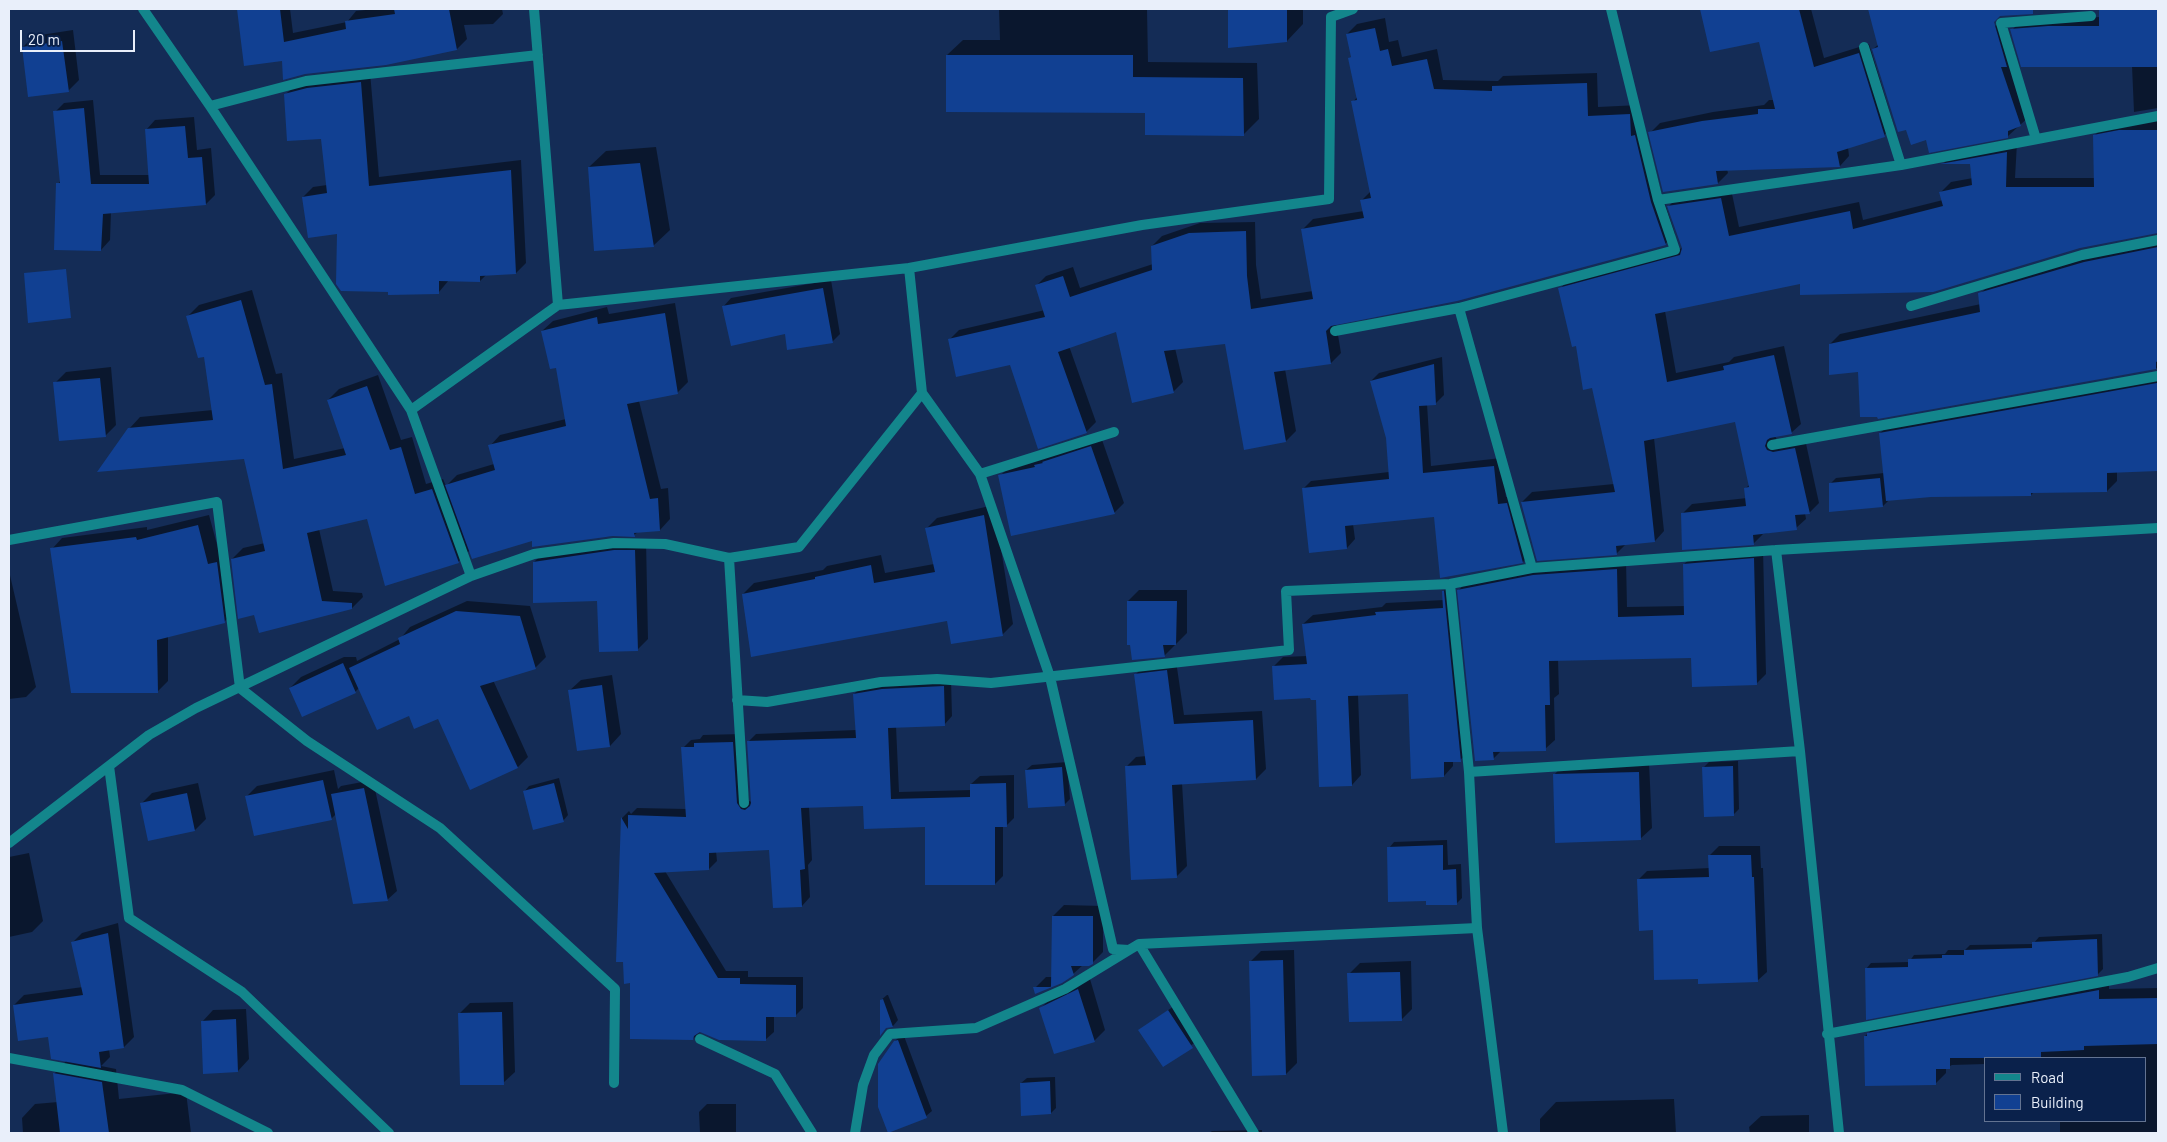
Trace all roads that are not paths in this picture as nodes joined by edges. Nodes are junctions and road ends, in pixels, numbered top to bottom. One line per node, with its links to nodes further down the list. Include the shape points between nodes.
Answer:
1 (534, 9): 7 (street)
2 (1354, 9): 14 (street, via 1330,17 1329,199 1142,225)
3 (1611, 9): 12 (street)
4 (147, 10): 8 (street)
5 (2090, 16): 10 (street, via 2001,23)
6 (1864, 47): 11 (street)
7 (538, 56): 8 (street, via 306,82); 15 (street)
8 (210, 106): 21 (street)
9 (2158, 116): 10 (street)
10 (2036, 139): 11 (street)
11 (1901, 165): 12 (street)
12 (1658, 200): 17 (street, via 1675,250)
13 (2158, 240): 16 (street, via 2082,255)
14 (908, 268): 15 (street); 20 (street)
15 (558, 305): 21 (street)
16 (1911, 306)
17 (1459, 308): 18 (street); 29 (street)
18 (1335, 331)
19 (2158, 376): 23 (street)
20 (922, 393): 24 (street); 28 (street, via 799,548)
21 (411, 410): 30 (street)
22 (1114, 432): 24 (street)
23 (1772, 445)
24 (980, 474): 32 (street)
25 (2158, 528): 27 (street)
26 (9, 540): 33 (street, via 217,502)
27 (1776, 550): 29 (street); 35 (street)
28 (729, 558): 30 (street, via 665,544 614,543 534,554); 34 (street)
29 (1532, 568): 31 (street)
30 (471, 576): 33 (street)
31 (1450, 584): 32 (street, via 1286,591 1289,650); 37 (street)
32 (1050, 677): 34 (street, via 991,683 937,679 880,682 767,702); 42 (street, via 1113,949)
33 (240, 688): 36 (street, via 149,735); 47 (street, via 307,741 440,828 615,989)
34 (737, 700): 38 (street)
35 (1800, 751): 37 (street); 44 (street)
36 (109, 766): 39 (street); 49 (street, via 129,918 242,992)
37 (1469, 772): 40 (street)
38 (744, 803)
39 (9, 843)
40 (1477, 928): 41 (street); 53 (street)
41 (1140, 944): 42 (street); 52 (street)
42 (1129, 950): 51 (street, via 1065,989 976,1028 890,1034 874,1055 863,1084)
43 (2158, 968): 44 (street, via 2128,977)
44 (1827, 1034): 54 (street)
45 (700, 1039): 50 (street, via 775,1074)
46 (9, 1058): 48 (street, via 182,1090)
47 (614, 1083)
48 (268, 1133)
49 (389, 1133)
50 (812, 1133)
51 (855, 1133)
52 (1254, 1133)
53 (1504, 1133)
54 (1838, 1133)

